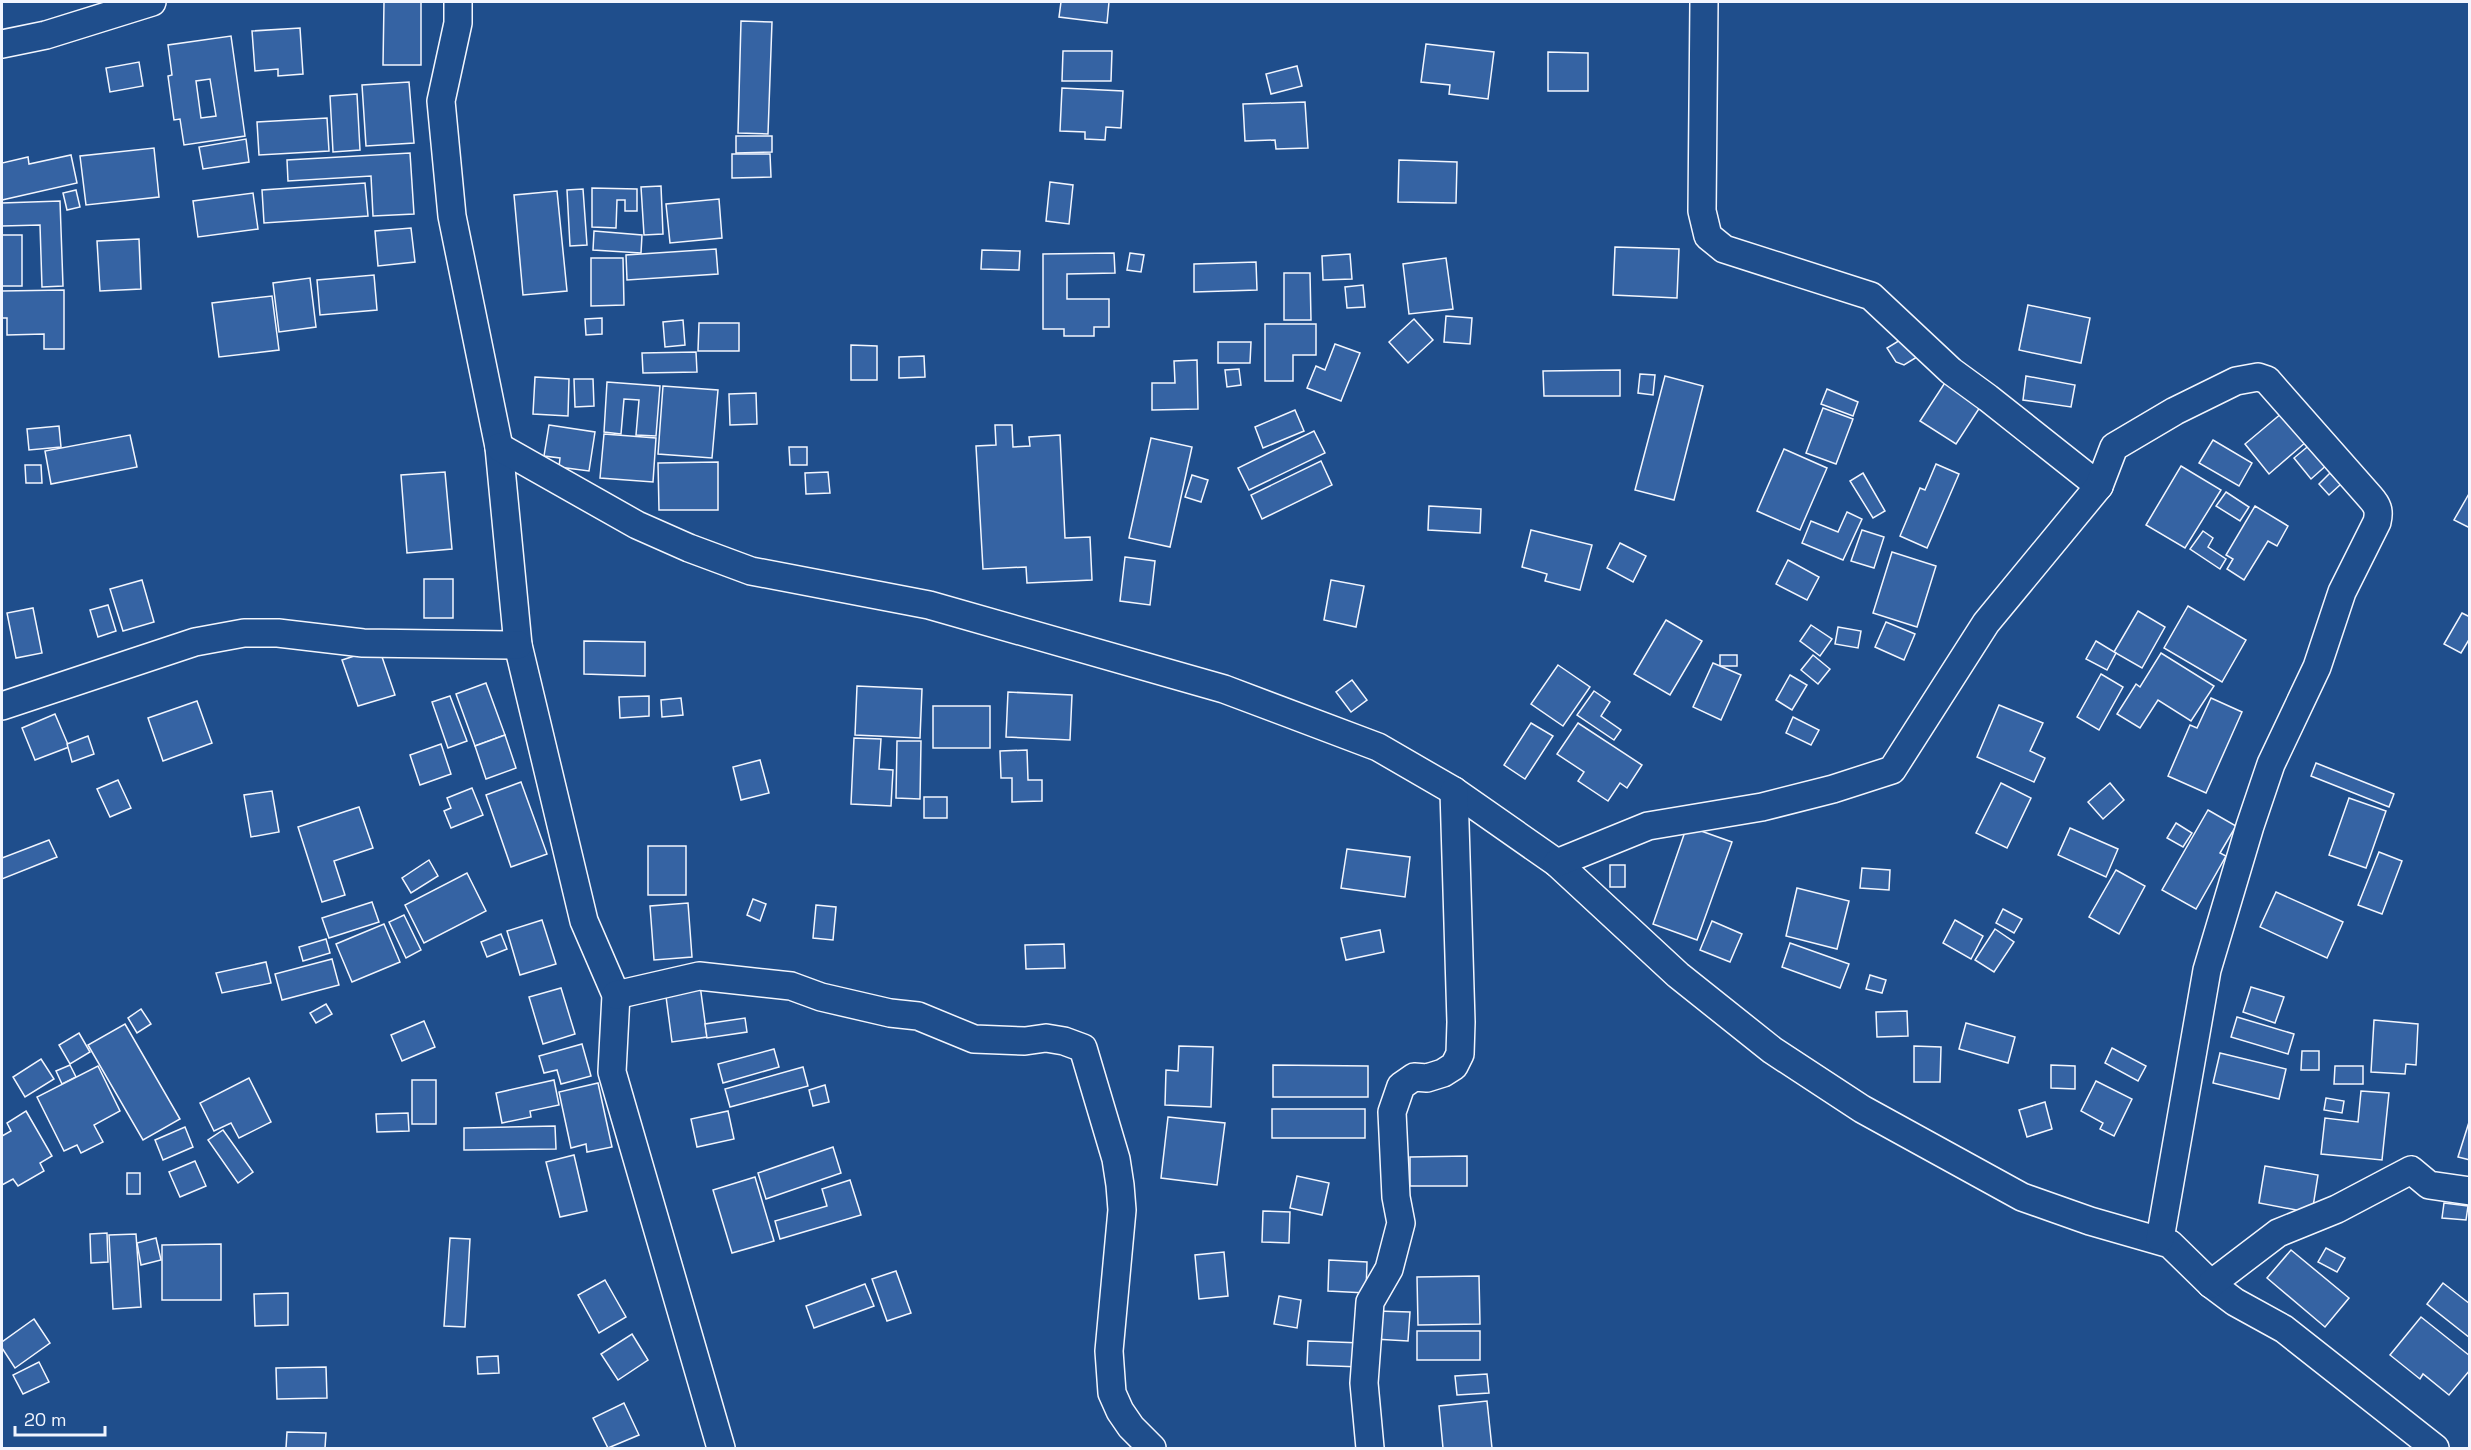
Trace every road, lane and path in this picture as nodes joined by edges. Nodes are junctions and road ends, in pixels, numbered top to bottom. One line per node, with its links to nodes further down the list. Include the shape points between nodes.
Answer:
1 (152, 2): 4 (street, via 46,35)
2 (458, 2): 5 (street, via 458,23 441,100 452,216)
3 (1704, 2): 6 (street, via 1702,211 1708,236 1724,249 1870,296 1951,371)
4 (2, 44)
5 (499, 447): 7 (street); 9 (street, via 637,525 689,549 751,571 929,605 1224,689 1377,747)
6 (2099, 486): 10 (street, via 1986,623 1892,770 1762,807 1648,826); 13 (street, via 2114,447 2236,381 2258,377 2277,390 2377,505 2379,513 2342,592 2317,667 2271,764 2253,816 2207,970)
7 (518, 645): 8 (street, via 363,643 244,633 195,642); 11 (street, via 584,921)
8 (2, 706)
9 (1454, 791): 10 (street); 17 (street, via 1460,1054 1454,1066 1443,1073 1414,1077 1401,1086 1392,1112 1401,1223 1389,1269 1370,1302 1364,1383)
10 (1557, 863): 13 (street, via 1678,975 1772,1050 1863,1109 2022,1197 2090,1221)
11 (616, 995): 15 (street, via 612,1072); 16 (street, via 699,976 791,986 821,997 918,1016 974,1039 1046,1038 1083,1048 1116,1160 1121,1193 1109,1351 1112,1393 1120,1411)
12 (2469, 1191): 14 (street, via 2429,1185 2411,1170 2337,1209 2278,1233)
13 (2160, 1239): 14 (street)
14 (2211, 1284): 18 (street, via 2284,1329)
15 (721, 1449)
16 (1152, 1449)
17 (1370, 1449)
18 (2435, 1449)

